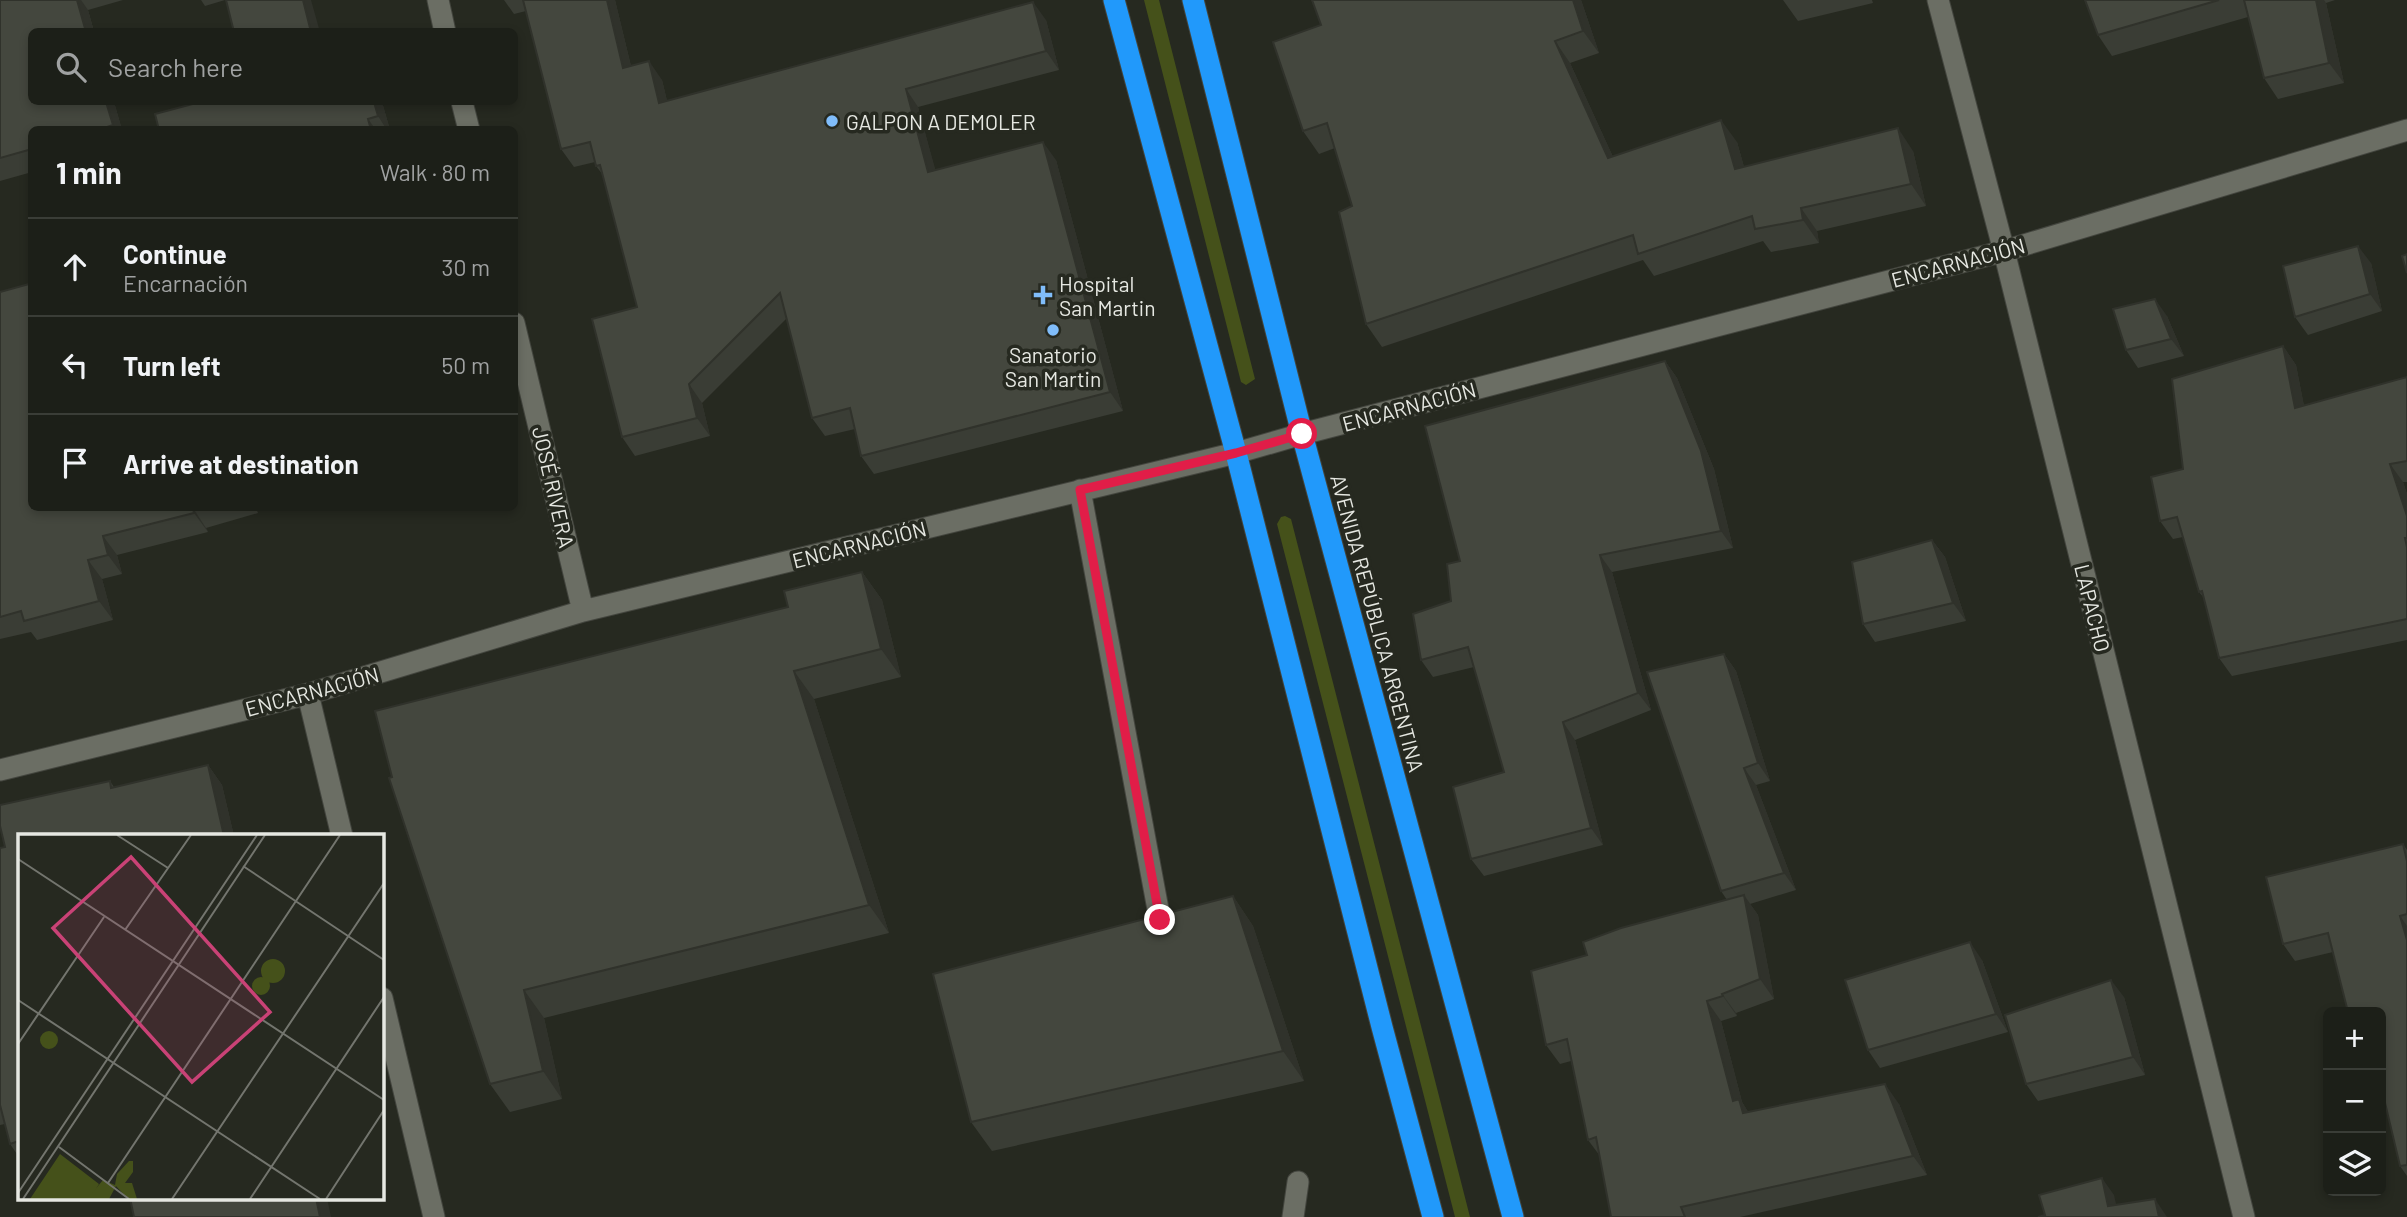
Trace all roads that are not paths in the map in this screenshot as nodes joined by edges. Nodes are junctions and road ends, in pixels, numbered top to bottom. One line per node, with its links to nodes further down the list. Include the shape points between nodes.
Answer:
1 (438, 0): 5 (street)
2 (1114, 0): 12 (highway)
3 (1193, 0): 11 (highway, AVENIDA REPÚBLICA ARGENTINA)
4 (1938, 0): 9 (street, LAPACHO)
5 (444, 28)
6 (463, 105): 7 (street)
7 (468, 126)
8 (2407, 130): 9 (street, ENCARNACIÓN)
9 (2004, 251): 11 (street, ENCARNACIÓN); 25 (street, LAPACHO)
10 (518, 340): 14 (street, JOSÉ RIVERA)
11 (1302, 434): 12 (street, ENCARNACIÓN); 24 (highway, AVENIDA REPÚBLICA ARGENTINA)
12 (1236, 453): 13 (street, ENCARNACIÓN); 23 (highway)
13 (1080, 490): 14 (street, ENCARNACIÓN); 18 (street)
14 (583, 611): 15 (street, ENCARNACIÓN)
15 (308, 694): 16 (street, ENCARNACIÓN); 17 (street)
16 (0, 770)
17 (342, 834)
18 (1160, 920)
19 (383, 1002): 21 (street)
20 (1298, 1182): 22 (street)
21 (434, 1217)
22 (1293, 1217)
23 (1433, 1217)
24 (1513, 1217)
25 (2244, 1217)

